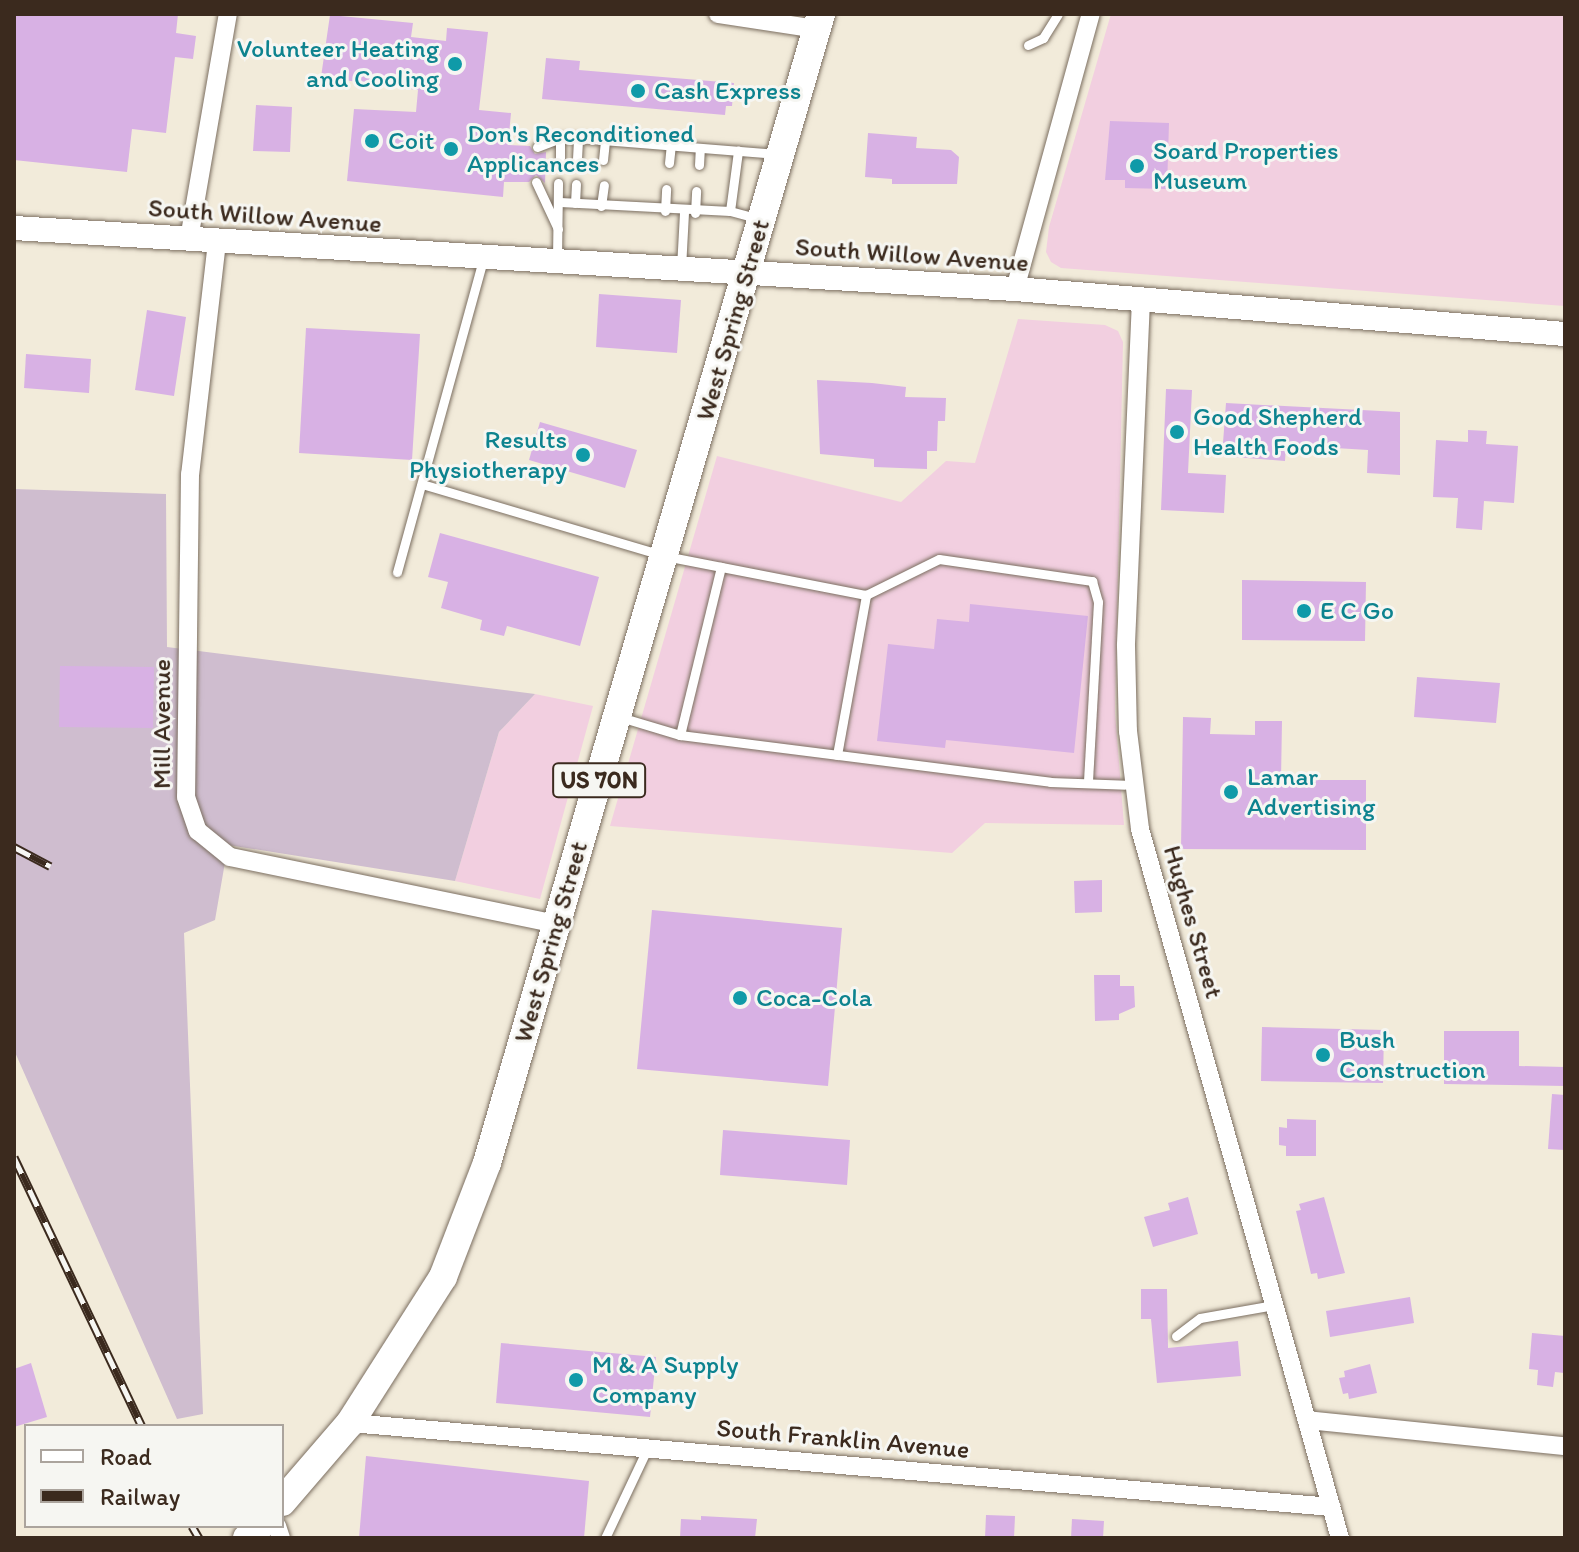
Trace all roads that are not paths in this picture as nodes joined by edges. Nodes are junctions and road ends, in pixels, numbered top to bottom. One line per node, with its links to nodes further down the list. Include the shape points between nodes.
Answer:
1 (228, 14): 36 (street)
2 (718, 14): 5 (street)
3 (1058, 14): 6 (lane, via 1043,38)
4 (1091, 14): 42 (street)
5 (819, 22): 14 (main road, West Spring Street / US 70N)
6 (1028, 45)
7 (560, 138): 8 (lane); 11 (lane); 15 (lane)
8 (578, 138): 9 (lane); 16 (lane)
9 (605, 140): 10 (lane); 17 (lane)
10 (671, 145): 12 (lane); 18 (lane)
11 (537, 147)
12 (700, 148): 13 (lane); 19 (lane)
13 (738, 151): 14 (lane); 30 (lane)
14 (779, 154): 33 (main road, West Spring Street / US 70N)
15 (560, 158)
16 (577, 159)
17 (603, 160)
18 (669, 163)
19 (699, 165)
20 (536, 182): 35 (lane)
21 (558, 183): 26 (lane)
22 (576, 184): 27 (lane)
23 (604, 185): 28 (lane)
24 (666, 189): 29 (lane)
25 (696, 191): 32 (lane)
26 (560, 202): 27 (lane); 35 (lane)
27 (575, 203): 28 (lane)
28 (601, 206): 29 (lane)
29 (665, 211): 31 (lane)
30 (730, 211): 32 (lane); 33 (lane)
31 (684, 212): 32 (lane); 40 (lane)
32 (695, 213)
33 (762, 220): 41 (main road, West Spring Street / US 70N)
34 (14, 228): 36 (main road, South Willow Avenue)
35 (558, 229): 39 (lane)
36 (189, 239): 37 (main road, South Willow Avenue)
37 (217, 242): 38 (main road, South Willow Avenue); 55 (street, Mill Avenue, via 190,474 186,797 198,831 230,857)
38 (484, 257): 39 (main road, South Willow Avenue); 45 (lane)
39 (557, 262): 40 (main road, South Willow Avenue)
40 (681, 268): 41 (main road, South Willow Avenue)
41 (749, 272): 42 (main road, South Willow Avenue); 46 (main road, West Spring Street / US 70N)
42 (1015, 289): 43 (main road, South Willow Avenue)
43 (1141, 300): 44 (main road, South Willow Avenue); 54 (street, Hughes Street, via 1126,646)
44 (1565, 334)
45 (422, 484): 46 (lane); 48 (lane)
46 (665, 556): 47 (lane); 50 (main road, West Spring Street / US 70N)
47 (721, 567): 49 (lane); 51 (lane)
48 (397, 572)
49 (866, 595): 52 (lane); 53 (lane, via 939,559 1092,581 1098,602)
50 (618, 716): 51 (lane); 55 (main road, West Spring Street / US 70N)
51 (680, 735): 52 (lane)
52 (837, 755): 53 (lane)
53 (1088, 783): 54 (lane)
54 (1135, 785): 56 (street, Hughes Street, via 1140,829)
55 (556, 924): 59 (main road, West Spring Street / US 70N, via 487,1163 443,1277)
56 (1274, 1305): 57 (lane, via 1200,1318); 58 (street, Hughes Street)
57 (1176, 1336)
58 (1307, 1420): 60 (street); 63 (street, Hughes Street)
59 (350, 1423): 61 (street, South Franklin Avenue); 62 (main road, West Spring Street / US 70N)
60 (1565, 1446)
61 (647, 1449): 63 (street, South Franklin Avenue); 66 (lane)
62 (284, 1500)
63 (1331, 1507): 67 (street, Hughes Street)
64 (258, 1531): 65 (street)
65 (281, 1538)
66 (605, 1538)
67 (1340, 1538)

